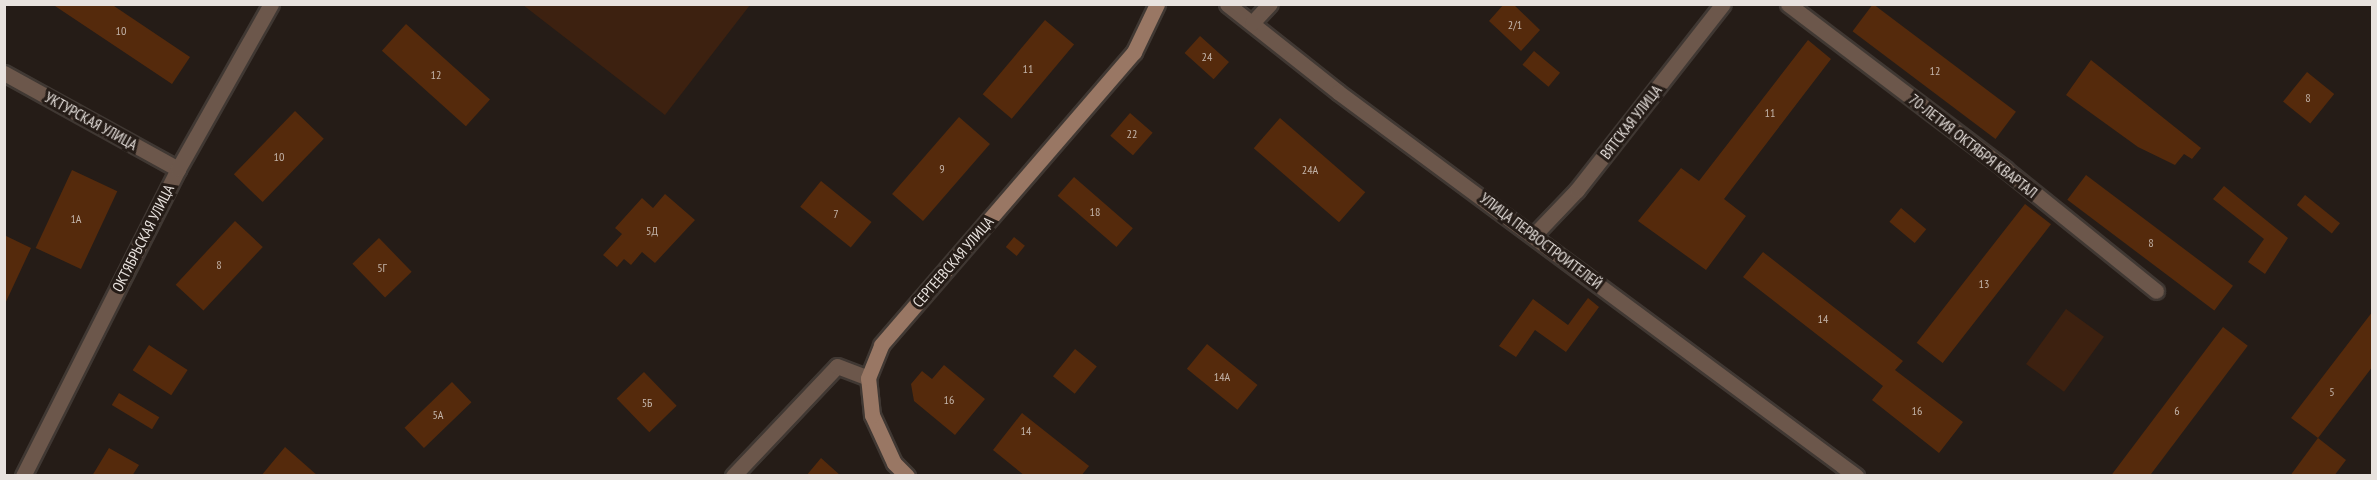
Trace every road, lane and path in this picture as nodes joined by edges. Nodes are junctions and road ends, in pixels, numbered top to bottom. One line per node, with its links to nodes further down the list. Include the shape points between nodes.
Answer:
1 (271, 4): 9 (street, ОКТЯБРЬСКАЯ УЛИЦА)
2 (1157, 4): 12 (main road, СЕРГЕЕВСКАЯ УЛИЦА, via 1134,52 881,345)
3 (1227, 4): 7 (street, УЛИЦА ПЕРВОСТРОИТЕЛЕЙ)
4 (1270, 4): 7 (street)
5 (1723, 4): 10 (street, ВЯТСКАЯ УЛИЦА, via 1577,190)
6 (1788, 4): 11 (street, 70-ЛЕТИЯ ОКТЯБРЯ КВАРТАЛ, via 2005,169)
7 (1252, 23): 10 (street, УЛИЦА ПЕРВОСТРОИТЕЛЕЙ, via 1338,92)
8 (4, 73): 9 (street, УКТУРСКАЯ УЛИЦА)
9 (178, 169): 13 (street, ОКТЯБРЬСКАЯ УЛИЦА)
10 (1534, 235): 16 (street, УЛИЦА ПЕРВОСТРОИТЕЛЕЙ)
11 (2156, 291)
12 (868, 378): 14 (street, via 837,366); 15 (main road, via 872,415 894,463)
13 (23, 476)
14 (733, 476)
15 (907, 476)
16 (1856, 476)

